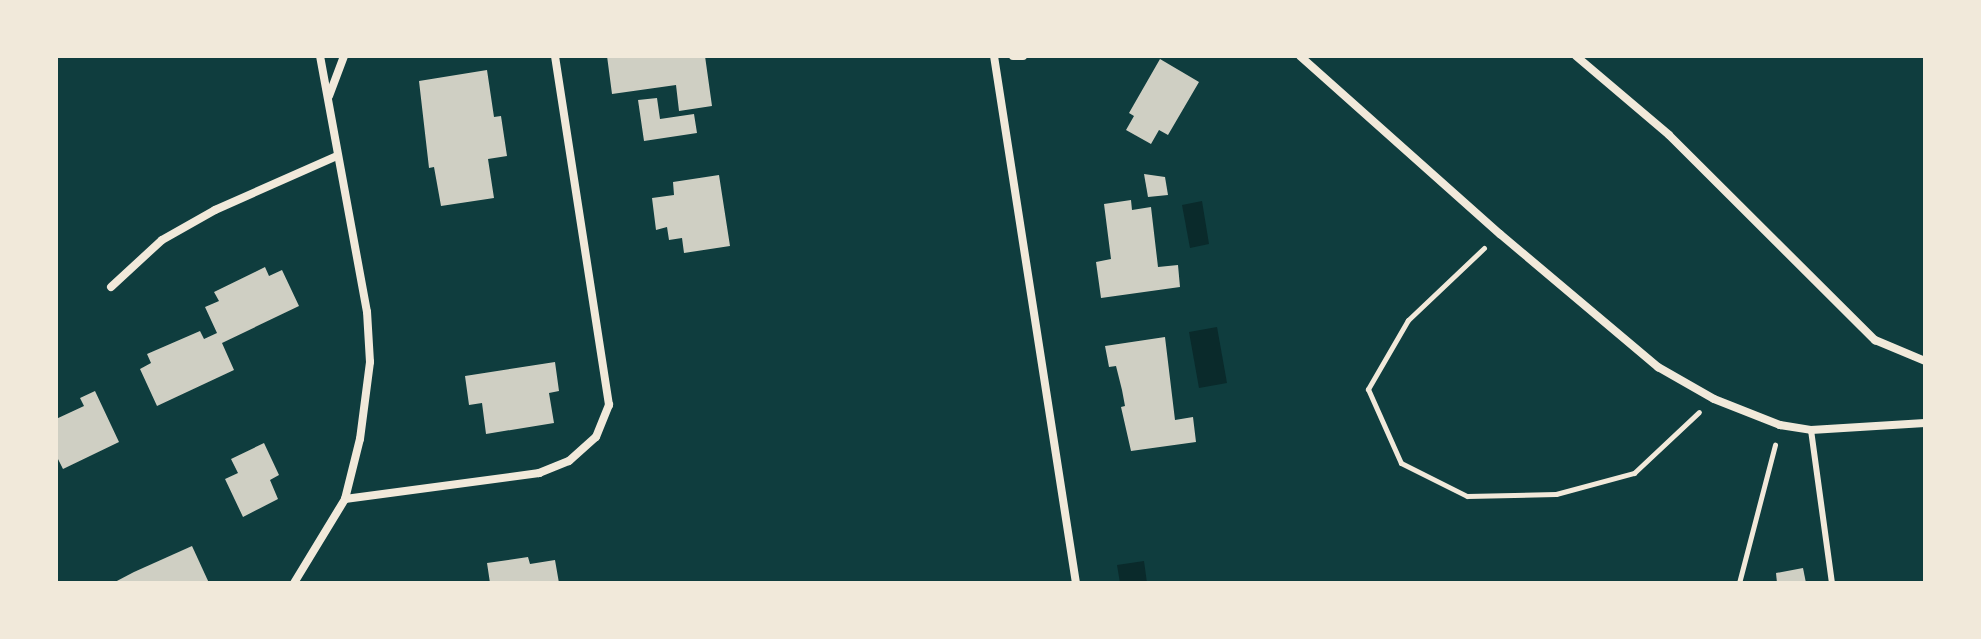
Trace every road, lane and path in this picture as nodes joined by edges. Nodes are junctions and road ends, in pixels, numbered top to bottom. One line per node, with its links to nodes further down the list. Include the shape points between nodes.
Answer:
1 (320, 56): 9 (street)
2 (344, 56): 9 (street)
3 (555, 56): 18 (street, via 609,405 596,437 569,461 539,473)
4 (994, 56): 20 (street)
5 (1013, 56): 6 (street)
6 (1023, 56)
7 (1300, 56): 11 (street)
8 (1576, 56): 13 (street, via 1669,135 1875,340)
9 (329, 96): 10 (street)
10 (337, 156): 12 (street, via 215,210 162,240); 18 (street, via 367,312 370,362)
11 (1500, 234): 14 (street, via 1658,367); 14 (path, via 1408,320 1368,389 1401,463 1467,496 1556,494 1634,473)
12 (111, 287)
13 (1925, 361)
14 (1714, 399): 16 (street)
15 (1925, 423): 17 (street)
16 (1780, 425): 17 (street); 21 (path)
17 (1811, 430): 22 (lane)
18 (345, 499): 19 (street)
19 (294, 583)
20 (1076, 583)
21 (1739, 583)
22 (1832, 583)

